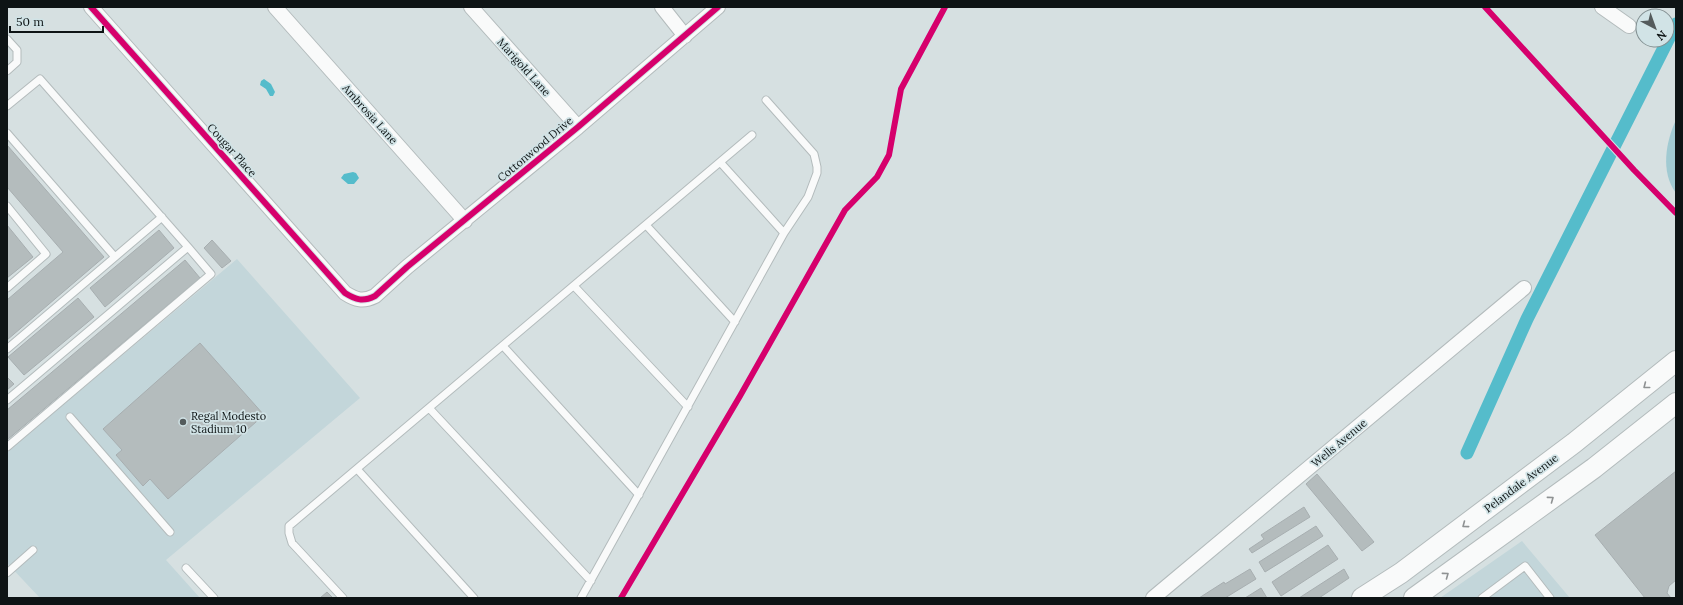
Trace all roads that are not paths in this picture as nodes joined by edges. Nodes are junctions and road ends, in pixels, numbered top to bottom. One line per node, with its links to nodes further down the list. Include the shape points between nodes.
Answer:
1 (91, 7): 27 (street, Cougar Place, via 345,293)
2 (274, 7): 19 (street, Ambrosia Lane)
3 (471, 7): 13 (street, Marigold Lane)
4 (662, 7): 8 (street)
5 (718, 7): 8 (street, Cottonwood Drive)
6 (1602, 7): 7 (street)
7 (1629, 26)
8 (684, 36): 13 (street, Cottonwood Drive)
9 (7, 38): 10 (lane, via 17,50 17,62)
10 (7, 70)
11 (766, 100): 21 (lane, via 814,154 817,173 808,196)
12 (7, 106): 18 (lane, via 40,78)
13 (578, 127): 19 (street, Cottonwood Drive)
14 (7, 133): 23 (lane)
15 (752, 135): 16 (lane)
16 (720, 162): 20 (lane); 21 (lane)
17 (7, 206): 25 (lane, via 46,254)
18 (162, 217): 22 (lane); 23 (lane)
19 (465, 221): 27 (street, Cottonwood Drive, via 375,296)
20 (646, 225): 24 (lane); 28 (lane)
21 (784, 233): 28 (lane)
22 (188, 246): 32 (lane); 37 (lane, via 212,274)
23 (115, 257): 30 (lane)
24 (574, 286): 29 (lane); 34 (lane)
25 (7, 288)
26 (1524, 288): 49 (street, Wells Avenue)
27 (361, 300)
28 (735, 322): 34 (lane)
29 (503, 346): 35 (lane); 39 (lane)
30 (7, 348)
31 (1676, 362): 50 (main road, Pelandale Avenue, one-way to 50, via 1574,443 1401,573)
32 (7, 400)
33 (1676, 403): 51 (main road, one-way to 33, via 1594,468)
34 (688, 407): 39 (lane)
35 (430, 408): 38 (lane); 44 (lane)
36 (70, 417): 40 (lane)
37 (7, 447)
38 (357, 469): 46 (lane, via 289,526 292,543); 47 (lane)
39 (639, 495): 44 (lane)
40 (170, 532)
41 (33, 550): 43 (lane)
42 (186, 568): 45 (lane)
43 (7, 573)
44 (591, 581): 48 (lane)
45 (214, 598)
46 (343, 598)
47 (474, 598)
48 (581, 598)
49 (1153, 598)
50 (1362, 598)
51 (1414, 598)
52 (1482, 598): 53 (lane, via 1525,566)
53 (1550, 598)

